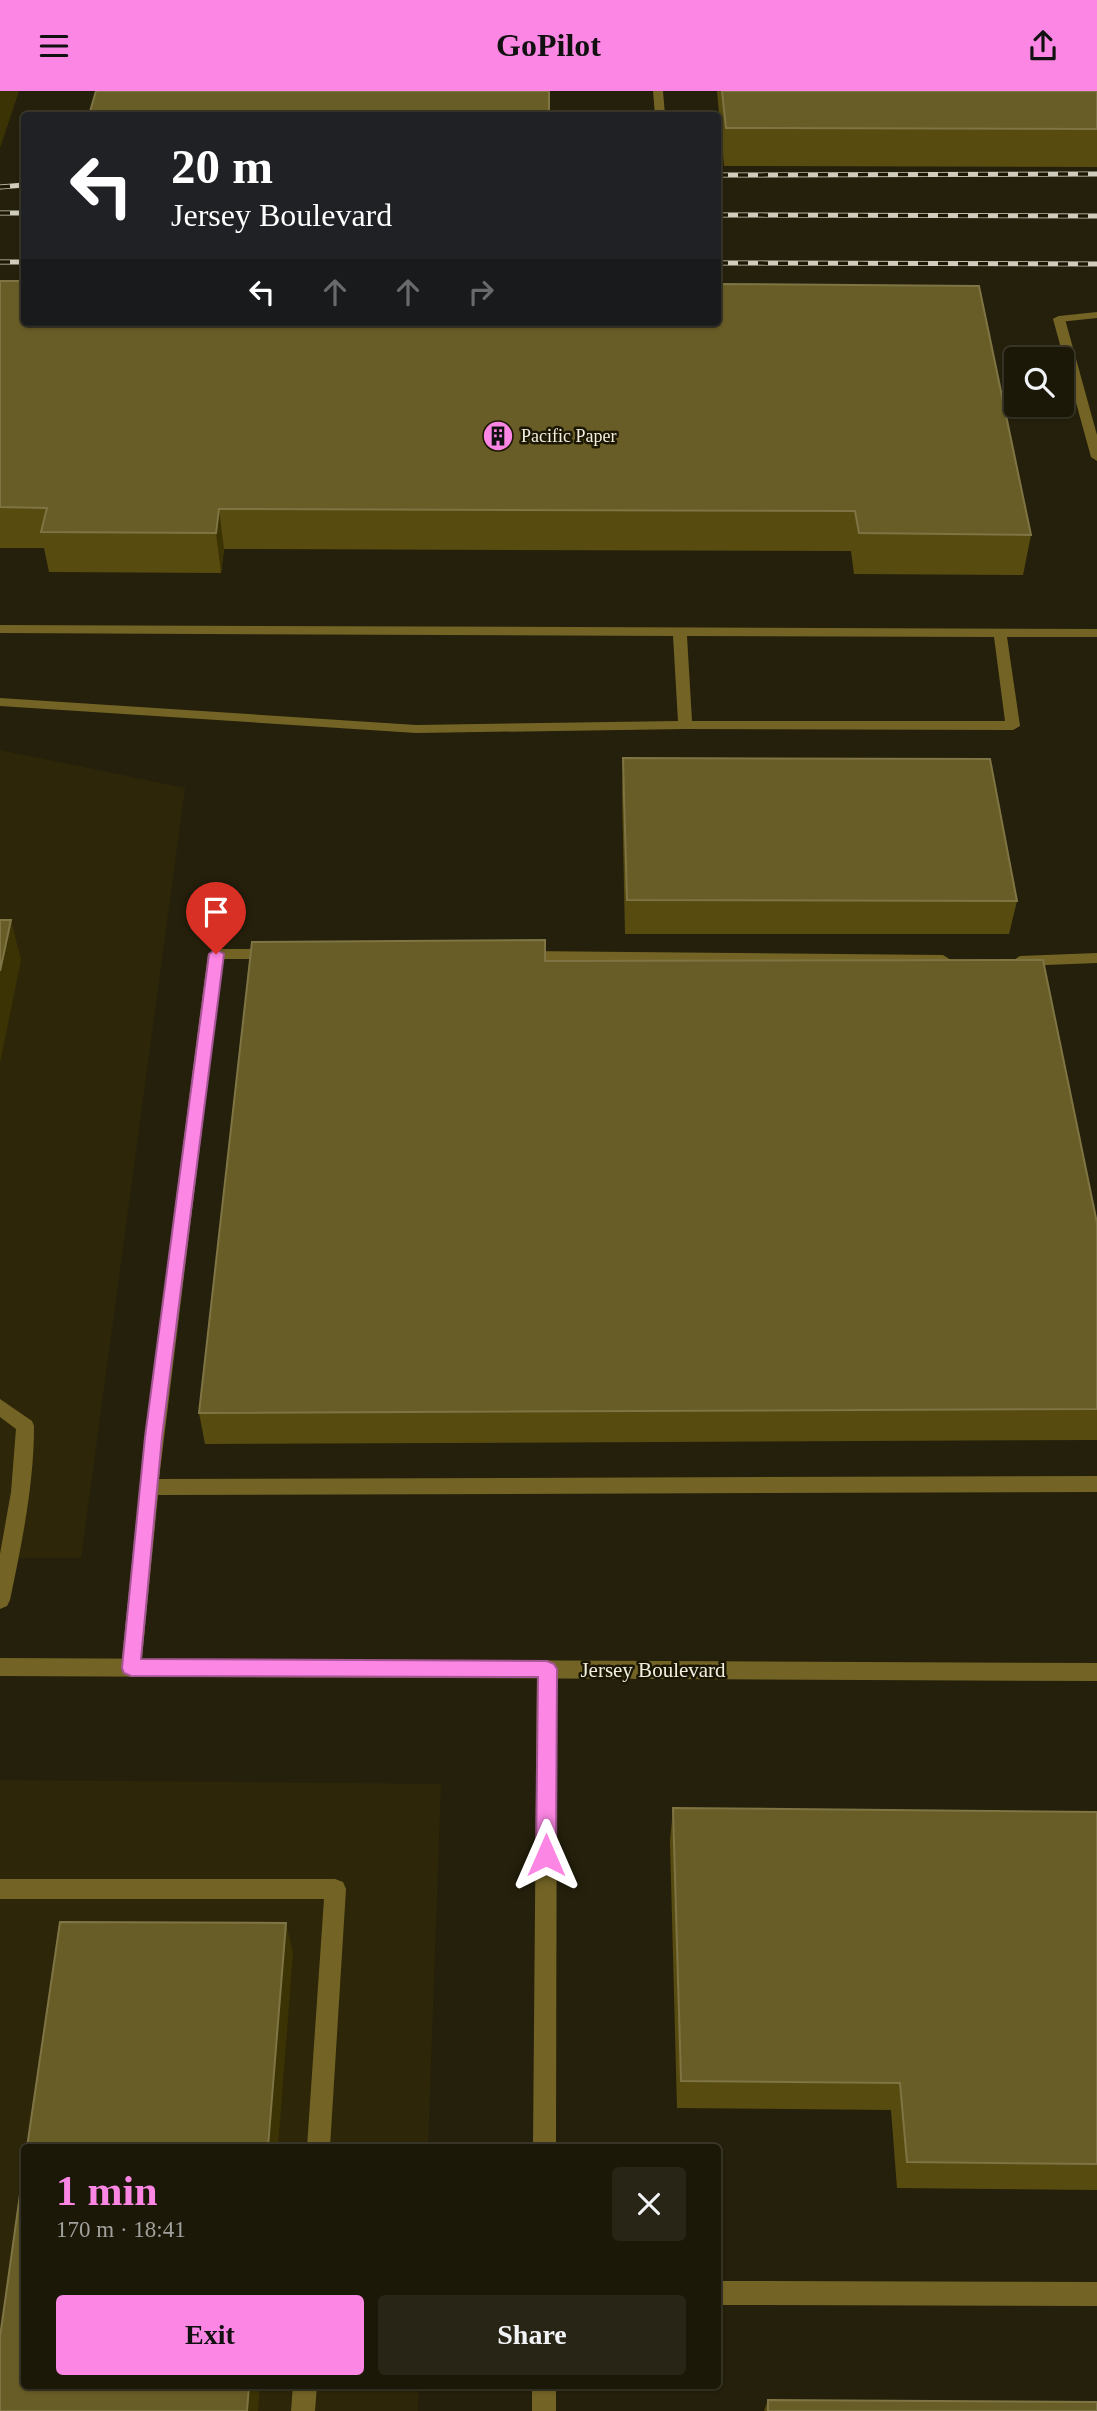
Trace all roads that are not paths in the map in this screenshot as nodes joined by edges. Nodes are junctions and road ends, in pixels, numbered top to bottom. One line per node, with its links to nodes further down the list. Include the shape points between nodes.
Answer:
1 (659, 91): 2 (street)
2 (660, 112)
3 (1097, 315): 4 (street, via 1059,319)
4 (1097, 457)
5 (0, 629): 6 (street)
6 (680, 632): 7 (street); 10 (street)
7 (1000, 633): 8 (street); 10 (street, via 1013,726)
8 (1097, 633)
9 (0, 702): 10 (street, via 416,729)
10 (685, 725)
11 (285, 954): 18 (street, via 216,954)
12 (506, 956): 14 (street)
13 (1097, 958): 15 (street)
14 (960, 960)
15 (1001, 961)
16 (0, 1407): 19 (street, via 25,1426 26,1461)
17 (1097, 1484): 18 (street)
18 (149, 1487): 21 (street)
19 (0, 1600)
20 (0, 1667): 21 (street, Jersey Boulevard)
21 (131, 1668): 22 (street, Jersey Boulevard)
22 (547, 1669): 23 (street, Jersey Boulevard); 26 (street)
23 (1097, 1672)
24 (0, 1889): 25 (street, via 335,1889)
25 (319, 2144)
26 (544, 2144)
27 (721, 2293): 28 (street)
28 (1097, 2294)
29 (305, 2389): 31 (street)
30 (544, 2389): 32 (street)
31 (303, 2411)
32 (544, 2411)

